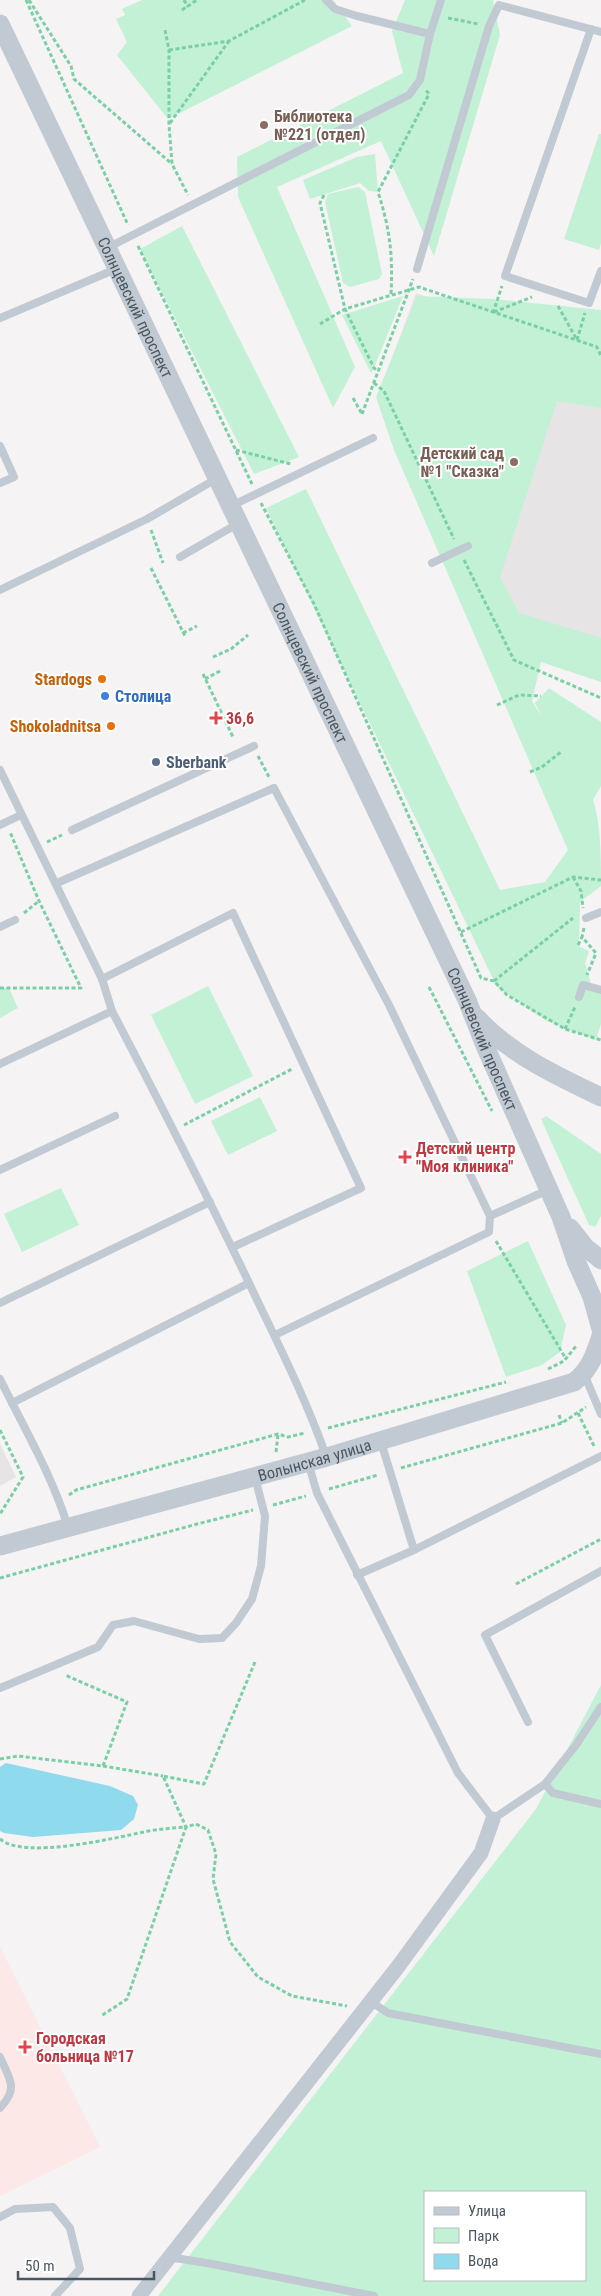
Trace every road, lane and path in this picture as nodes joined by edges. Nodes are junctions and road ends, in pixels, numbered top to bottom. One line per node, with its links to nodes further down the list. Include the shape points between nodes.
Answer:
1 (29, 0): 20 (path, via 71,66 74,79)
2 (184, 0): 7 (path)
3 (197, 0): 7 (path)
4 (305, 0): 16 (path)
5 (326, 0): 15 (lane, via 335,9)
6 (441, 0): 15 (lane)
7 (188, 7): 8 (path)
8 (182, 10)
9 (454, 19): 11 (path)
10 (0, 24): 23 (street, Солнцевский проспект)
11 (489, 26): 12 (lane, via 498,5); 25 (lane)
12 (591, 29): 14 (lane); 27 (lane)
13 (165, 30): 17 (path)
14 (601, 32)
15 (430, 34): 18 (lane)
16 (229, 41): 17 (path); 19 (path)
17 (169, 50): 19 (path)
18 (420, 80): 22 (lane, via 409,95); 30 (path, via 429,94 378,192 388,224)
19 (169, 124): 20 (path)
20 (172, 164): 22 (path)
21 (324, 194): 32 (path, via 320,203)
22 (193, 204): 23 (lane)
23 (107, 248): 24 (street, Солнцевский проспект)
24 (116, 268): 34 (lane); 44 (street, Солнцевский проспект)
25 (417, 269)
26 (601, 271): 31 (lane)
27 (505, 276): 29 (lane); 33 (path)
28 (409, 289): 30 (path); 33 (path, via 419,287); 38 (path)
29 (550, 291): 31 (lane); 33 (path); 36 (path)
30 (392, 294): 32 (path)
31 (589, 303): 36 (path)
32 (345, 308): 35 (path); 38 (path)
33 (493, 313): 36 (path)
34 (0, 318)
35 (320, 324)
36 (577, 340): 37 (path, via 597,347)
37 (601, 356)
38 (378, 371): 39 (path, via 362,414)
39 (353, 398)
40 (373, 438): 43 (lane)
41 (0, 446): 45 (lane, via 14,477)
42 (236, 450): 43 (path, via 292,464)
43 (304, 471): 46 (lane)
44 (218, 478): 46 (street, Солнцевский проспект); 47 (lane)
45 (0, 483)
46 (232, 506): 48 (street, Солнцевский проспект)
47 (147, 519): 51 (path); 54 (lane)
48 (239, 523): 50 (lane); 92 (street, Солнцевский проспект)
49 (468, 546): 52 (lane)
50 (180, 557)
51 (163, 563)
52 (432, 563)
53 (151, 568): 55 (path, via 184,634)
54 (0, 590)
55 (196, 626)
56 (248, 635): 57 (path, via 231,649)
57 (213, 657)
58 (220, 671): 60 (path)
59 (203, 674): 60 (path)
60 (205, 679): 63 (path)
61 (541, 696): 62 (path, via 518,695)
62 (497, 705)
63 (234, 737)
64 (254, 746): 68 (path); 71 (lane)
65 (562, 751): 67 (path)
66 (0, 770): 69 (lane)
67 (530, 772)
68 (274, 788): 75 (lane); 105 (lane, via 389,1005)
69 (21, 815): 70 (lane); 72 (lane)
70 (3, 823): 76 (path)
71 (72, 830): 72 (path)
72 (39, 846): 75 (lane)
73 (573, 877): 74 (path); 78 (path, via 582,892); 83 (path)
74 (601, 880)
75 (57, 883): 86 (lane)
76 (38, 901): 81 (path); 89 (path, via 81,988)
77 (589, 905): 78 (path)
78 (584, 910): 80 (path); 94 (path, via 494,981 507,996)
79 (601, 912): 80 (lane)
80 (586, 918): 84 (path)
81 (15, 920): 82 (lane)
82 (0, 928)
83 (461, 932)
84 (582, 937): 85 (path); 87 (path, via 596,953)
85 (578, 945)
86 (102, 978): 93 (lane); 96 (lane, via 233,913)
87 (583, 985): 90 (lane); 91 (lane)
88 (429, 987): 99 (path)
89 (0, 988)
90 (601, 990)
91 (579, 997): 94 (path)
92 (467, 1000): 98 (street, via 476,1018 512,1050); 103 (street, Солнцевский проспект)
93 (112, 1011): 97 (lane); 101 (lane)
94 (565, 1029): 95 (path)
95 (601, 1040)
96 (303, 1062): 101 (path); 108 (lane, via 361,1188)
97 (0, 1064)
98 (601, 1097)
99 (493, 1112)
100 (115, 1116): 102 (lane)
101 (174, 1130): 104 (lane)
102 (0, 1170)
103 (548, 1190): 105 (lane); 106 (street, Солнцевский проспект)
104 (210, 1202): 108 (lane); 111 (lane)
105 (490, 1216): 107 (lane)
106 (561, 1217): 109 (street, via 585,1247); 112 (street, Солнцевский проспект, via 592,1297)
107 (489, 1232): 113 (lane); 115 (path, via 565,1360)
108 (232, 1247): 110 (lane)
109 (601, 1260)
110 (249, 1283): 113 (lane); 118 (lane)
111 (0, 1303)
112 (601, 1330)
113 (275, 1335): 128 (lane)
114 (601, 1336): 116 (street)
115 (579, 1343)
116 (584, 1374): 121 (lane); 126 (street, Волынская улица, via 574,1382)
117 (0, 1379): 118 (lane)
118 (12, 1403): 136 (lane, via 52,1484)
119 (588, 1406): 120 (path)
120 (578, 1413): 123 (path); 129 (path)
121 (601, 1414)
122 (559, 1415): 123 (path)
123 (562, 1423): 131 (path)
124 (0, 1430): 135 (path, via 23,1477)
125 (278, 1434): 127 (path)
126 (381, 1441): 128 (street, Волынская улица); 131 (lane)
127 (276, 1453)
128 (327, 1457): 130 (street, Волынская улица)
129 (600, 1457): 139 (lane)
130 (308, 1462): 132 (street, Волынская улица); 133 (lane)
131 (388, 1472): 133 (path); 139 (lane)
132 (255, 1476): 134 (lane); 136 (street, Волынская улица)
133 (317, 1493): 134 (path); 141 (lane)
134 (264, 1508): 142 (path); 145 (lane, via 261,1566 252,1598 222,1638 198,1639 134,1621 113,1625 98,1647)
135 (0, 1514)
136 (68, 1528): 138 (street, Волынская улица)
137 (601, 1539): 143 (path)
138 (0, 1546)
139 (414, 1550): 141 (lane)
140 (601, 1571): 148 (lane, via 484,1635)
141 (357, 1575): 154 (lane, via 458,1772)
142 (0, 1578)
143 (516, 1584)
144 (255, 1662): 151 (path, via 204,1784)
145 (48, 1668): 146 (lane); 150 (path, via 127,1702)
146 (0, 1688)
147 (601, 1707): 152 (lane)
148 (528, 1722)
149 (0, 1759): 150 (path, via 18,1756)
150 (102, 1766): 151 (path)
151 (163, 1776): 155 (path)
152 (545, 1784): 153 (lane, via 553,1793); 154 (lane)
153 (601, 1804)
154 (493, 1819): 157 (street, via 481,1853)
155 (186, 1827): 156 (path, via 102,1842 42,1848 7,1846); 158 (path, via 196,1824 208,1830 216,1854 213,1879 230,1942 258,1977 292,1996); 159 (path, via 127,1999)
156 (0, 1839)
157 (370, 2001): 160 (lane, via 388,2013); 164 (street)
158 (350, 2006)
159 (101, 2016)
160 (601, 2054)
161 (0, 2057): 162 (lane, via 12,2085 11,2094)
162 (0, 2108)
163 (0, 2217): 165 (lane, via 15,2209 53,2207 70,2228 80,2269)
164 (168, 2257): 166 (street); 167 (lane)
165 (54, 2296)
166 (139, 2296)
167 (374, 2296)

